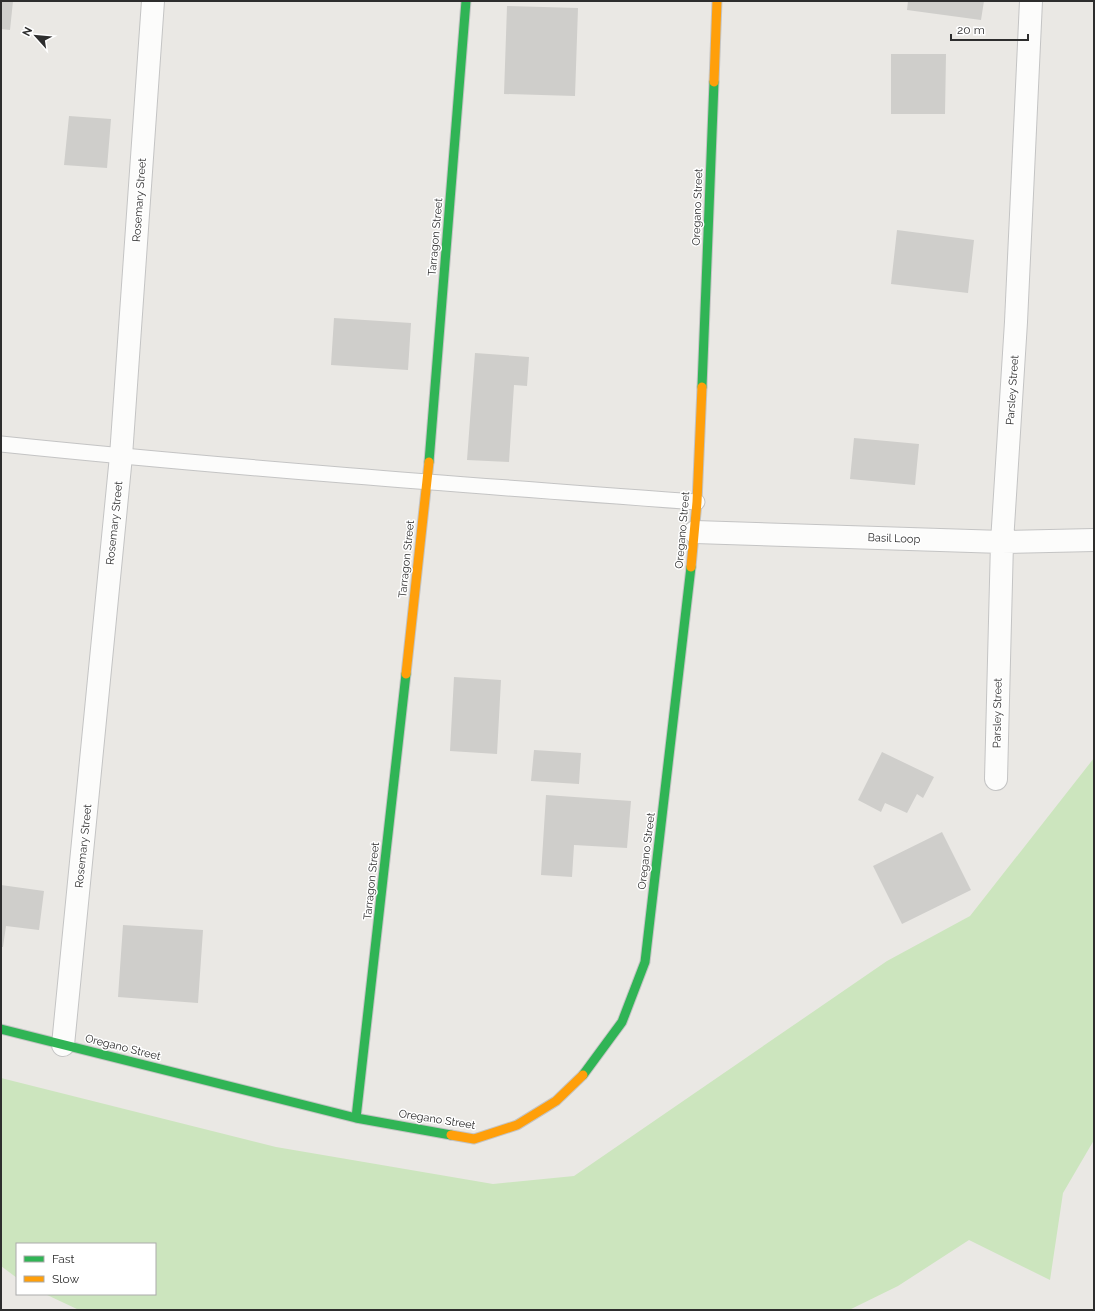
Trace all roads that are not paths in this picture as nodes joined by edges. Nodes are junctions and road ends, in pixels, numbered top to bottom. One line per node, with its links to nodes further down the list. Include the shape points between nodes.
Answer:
1 (153, 1): 6 (street, Rosemary Street)
2 (466, 1): 7 (street, Tarragon Street)
3 (717, 1): 8 (street, Oregano Street)
4 (1031, 1): 11 (street, Parsley Street, via 1016,322)
5 (1, 444): 6 (lane)
6 (121, 456): 7 (lane); 14 (street, Rosemary Street)
7 (427, 482): 8 (lane); 15 (street, Tarragon Street)
8 (698, 502): 9 (street, Oregano Street)
9 (695, 532): 11 (street, Basil Loop); 15 (street, Oregano Street, via 645,962 622,1022 585,1073 556,1101 517,1124 474,1139)
10 (1094, 540): 11 (street, Basil Loop)
11 (1002, 542): 12 (street, Parsley Street)
12 (996, 779)
13 (1, 1029): 14 (street, Oregano Street)
14 (63, 1045): 15 (street, Oregano Street)
15 (356, 1118)

